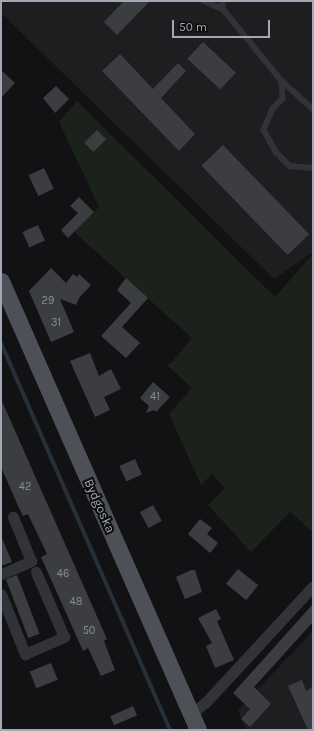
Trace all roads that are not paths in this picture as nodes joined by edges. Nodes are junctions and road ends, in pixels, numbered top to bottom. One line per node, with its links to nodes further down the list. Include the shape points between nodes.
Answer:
1 (204, 1): 3 (lane)
2 (223, 1): 3 (lane)
3 (223, 9): 4 (lane)
4 (282, 81): 5 (lane); 6 (lane, via 283,99 273,109 264,130 277,153 290,166)
5 (313, 109)
6 (313, 168)
7 (1, 281): 13 (main road, Bydgoska)
8 (12, 517): 10 (street, via 31,561)
9 (36, 572): 12 (street, via 64,637 25,654)
10 (1, 574)
11 (313, 586): 13 (street, via 206,702)
12 (1, 594)
13 (191, 714): 14 (main road, Bydgoska)
14 (198, 730)

